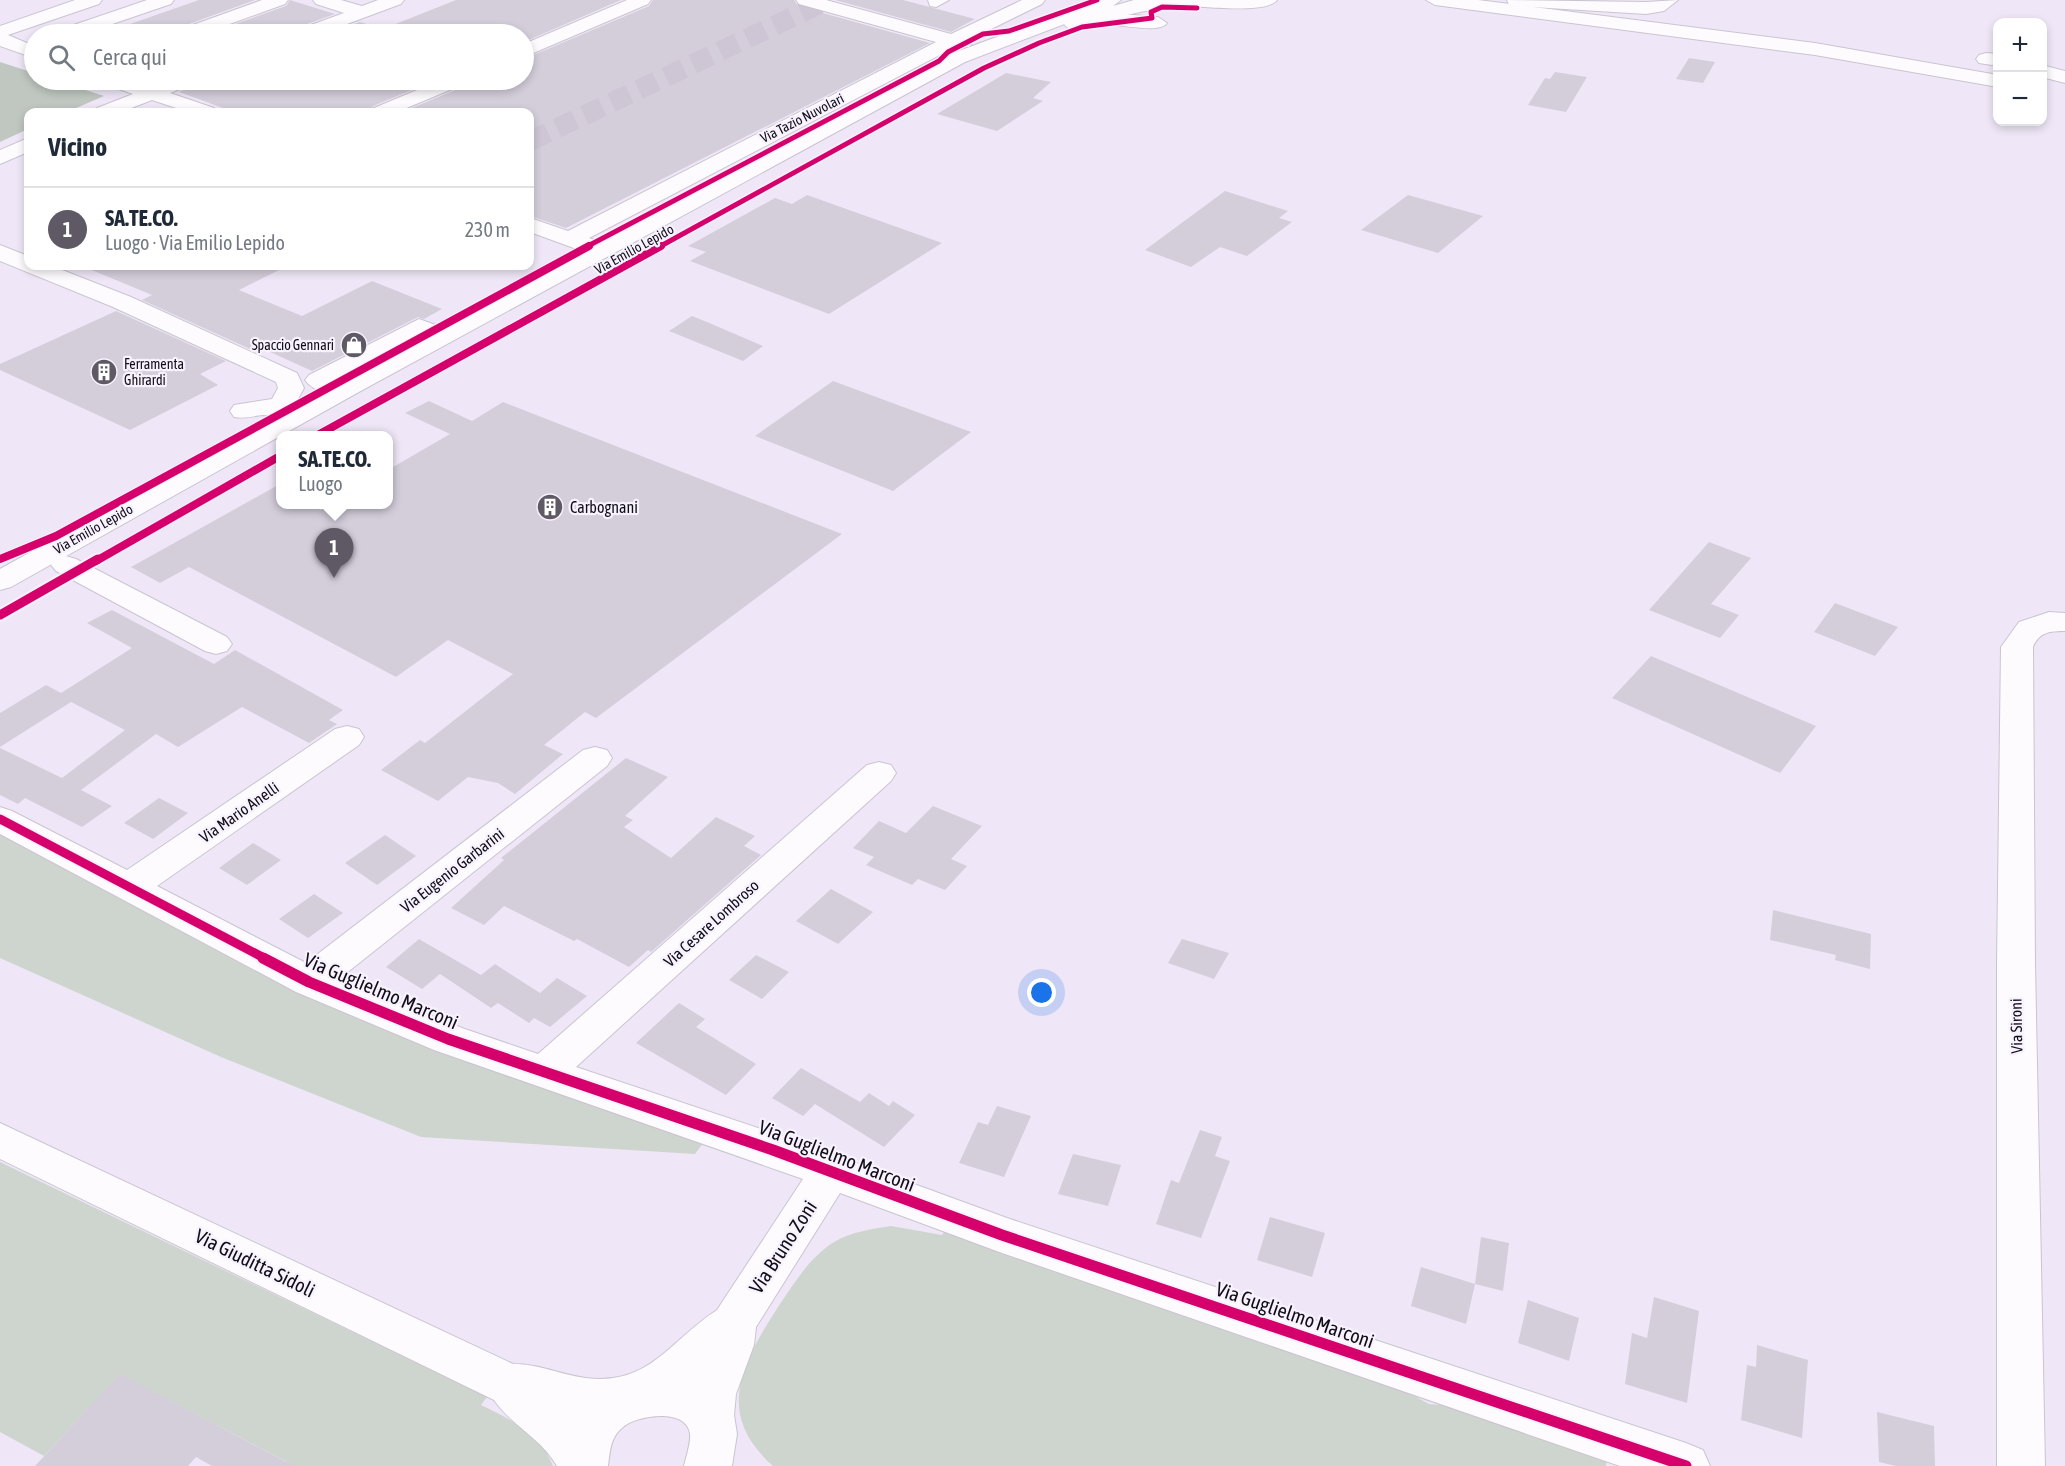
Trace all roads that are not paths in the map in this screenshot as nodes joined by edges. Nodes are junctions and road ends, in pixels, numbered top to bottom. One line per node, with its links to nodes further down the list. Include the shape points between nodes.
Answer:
1 (93, 0): 20 (main road)
2 (165, 0): 17 (main road)
3 (279, 0): 18 (main road)
4 (322, 0): 16 (main road)
5 (395, 0): 16 (main road)
6 (642, 0): 25 (main road)
7 (805, 0): 23 (main road)
8 (1036, 0): 23 (main road, Via Tazio Nuvolari)
9 (1112, 0): 23 (main road, Via Emilio Lepido)
10 (1268, 0): 15 (main road, Via Emilio Lepido)
11 (1435, 0): 32 (main road, via 1825,51)
12 (1510, 0): 14 (main road)
13 (1669, 0): 14 (main road, via 1658,8)
14 (1515, 1): 21 (main road)
15 (1174, 7): 55 (main road, Via Emilio Lepido, via 1128,6 1010,47 967,67)
16 (362, 12): 19 (main road)
17 (95, 24)
18 (213, 24)
19 (330, 24)
20 (0, 32)
21 (1861, 38)
22 (0, 39): 24 (main road)
23 (964, 45): 45 (main road, Via Tazio Nuvolari); 46 (main road, Via Emilio Lepido)
24 (24, 46)
25 (534, 47)
26 (1966, 55): 27 (main road)
27 (1993, 60)
28 (2047, 67): 29 (main road)
29 (2065, 71)
30 (2047, 72): 31 (main road)
31 (2065, 77)
32 (1993, 80)
33 (142, 90): 37 (main road)
34 (159, 90): 37 (main road)
35 (433, 90): 41 (main road)
36 (2047, 92): 38 (main road)
37 (151, 93): 39 (main road); 40 (main road)
38 (2065, 97)
39 (114, 108)
40 (195, 108)
41 (390, 108)
42 (24, 146): 43 (main road)
43 (0, 158)
44 (534, 226): 45 (main road)
45 (569, 239): 46 (main road)
46 (601, 250): 50 (main road, Via Emilio Lepido)
47 (0, 252): 48 (main road)
48 (24, 262)
49 (42, 270): 55 (main road, via 246,356 288,378 291,388 284,401)
50 (443, 336): 52 (main road, via 410,322); 53 (main road, Via Emilio Lepido)
51 (282, 363): 52 (main road)
52 (318, 380): 53 (main road, via 333,387)
53 (348, 387): 55 (main road, Via Emilio Lepido)
54 (243, 411): 55 (main road, via 255,407)
55 (299, 424): 56 (main road, Via Emilio Lepido)
56 (285, 431)
57 (276, 436): 59 (main road, Via Emilio Lepido)
58 (276, 446): 60 (main road, Via Emilio Lepido)
59 (81, 536): 61 (main road); 62 (main road, Via Emilio Lepido)
60 (66, 565): 63 (main road, Via Emilio Lepido); 65 (main road)
61 (0, 570)
62 (0, 581)
63 (0, 602)
64 (2065, 622): 81 (main road, Via Sironi, via 2031,626 2021,635 2017,647)
65 (216, 644)
66 (347, 737): 70 (main road, Via Mario Anelli)
67 (595, 758): 71 (main road, Via Eugenio Garbarini)
68 (879, 773): 72 (main road, Via Cesare Lombroso)
69 (0, 819): 70 (main road, Via Guglielmo Marconi)
70 (130, 886): 71 (main road, Via Guglielmo Marconi)
71 (309, 982): 72 (main road, Via Guglielmo Marconi, via 398,1020)
72 (543, 1073): 74 (main road, Via Guglielmo Marconi)
73 (0, 1140): 76 (main road, Via Giuditta Sidoli)
74 (831, 1172): 75 (main road, Via Bruno Zoni); 80 (main road, Via Guglielmo Marconi, via 1012,1239)
75 (735, 1321): 77 (main road, Via Bruno Zoni, via 684,1367); 78 (main road, Via Bruno Zoni, via 712,1398)
76 (510, 1385): 77 (main road, Via Giuditta Sidoli, via 532,1385 594,1401); 79 (main road, Via Giuditta Sidoli, via 522,1400 562,1432)
77 (635, 1396): 78 (main road, Via Giuditta Sidoli, via 655,1392 680,1395 700,1408); 79 (main road, Via Bruno Zoni, via 605,1413 596,1424 587,1442)
78 (716, 1448)
79 (583, 1466)
80 (1686, 1466)
81 (2021, 1466)

